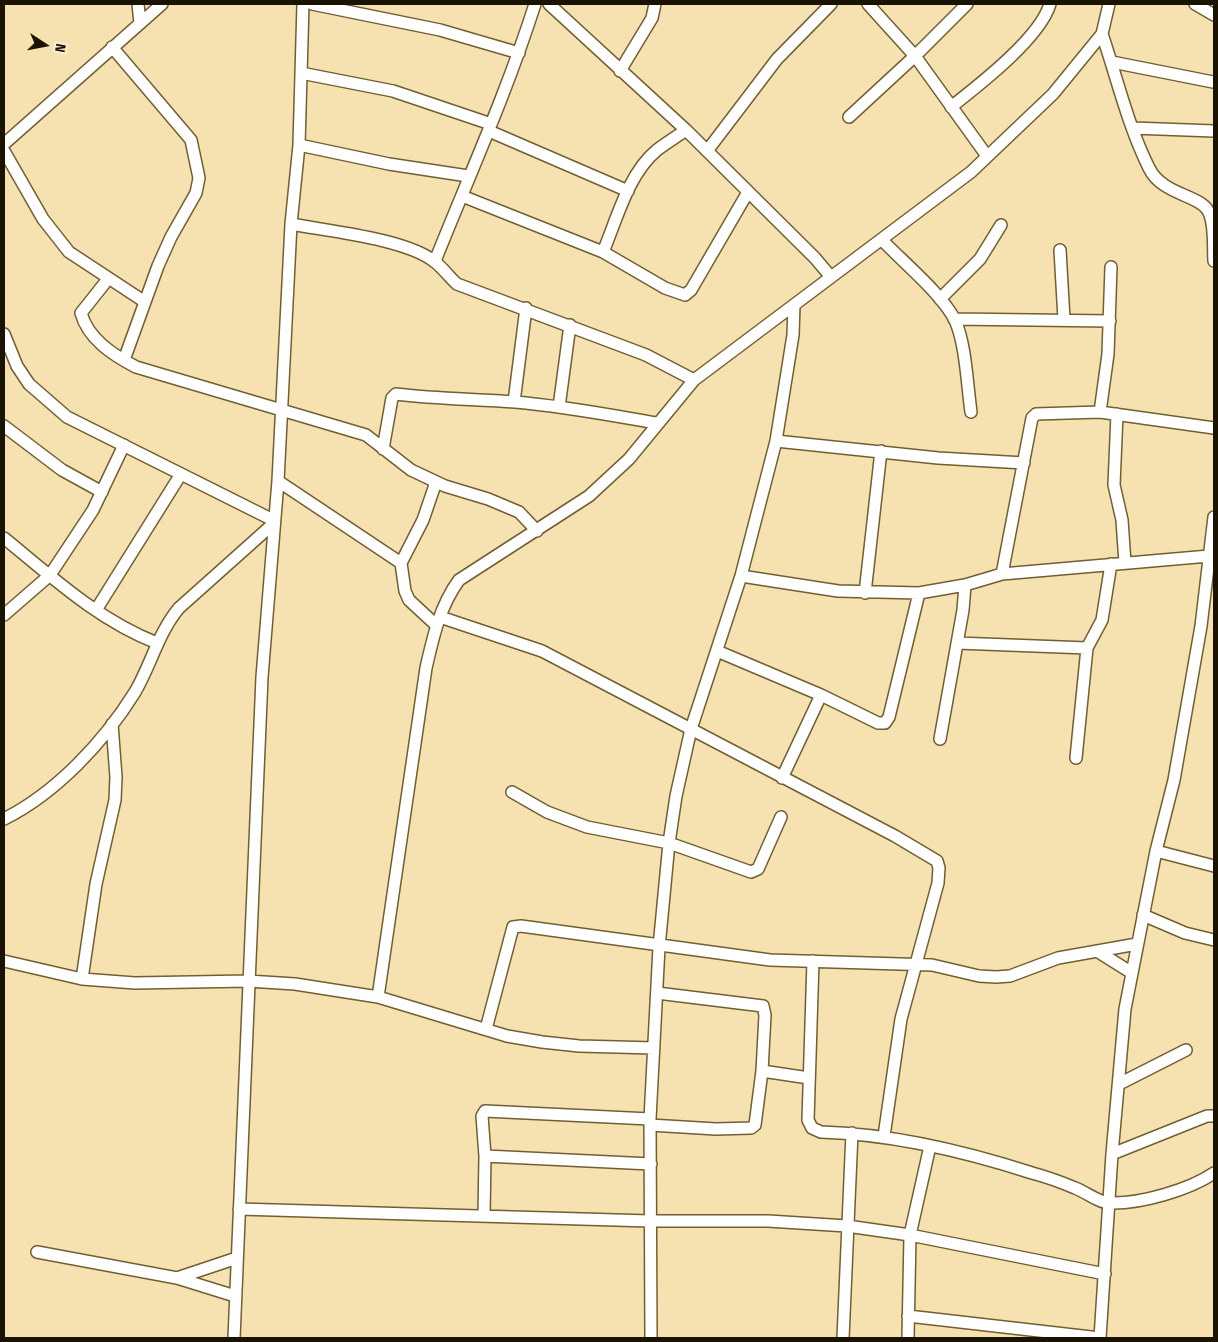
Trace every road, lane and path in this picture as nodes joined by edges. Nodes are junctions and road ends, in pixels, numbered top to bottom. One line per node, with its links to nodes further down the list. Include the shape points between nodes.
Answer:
1 (138, 4): 15 (street)
2 (162, 4): 15 (street)
3 (303, 4): 22 (street)
4 (312, 4): 18 (street, via 440,30)
5 (535, 4): 18 (street)
6 (550, 4): 21 (street)
7 (655, 4): 21 (street, via 652,18)
8 (831, 4): 33 (street, via 777,59)
9 (868, 4): 19 (street)
10 (966, 4): 19 (street)
11 (1050, 4): 24 (street, via 1034,30 988,78)
12 (1109, 4): 16 (street)
13 (1195, 4): 14 (street)
14 (1214, 15)
15 (140, 23): 17 (street)
16 (1102, 34): 20 (street); 34 (street, via 1054,94)
17 (112, 47): 30 (street); 50 (street, via 183,128 191,140 197,160 199,178 196,193 171,237)
18 (519, 53): 26 (street)
19 (915, 56): 24 (street); 25 (street)
20 (1112, 62): 23 (street); 27 (street)
21 (620, 71): 28 (street)
22 (300, 73): 26 (street, via 392,91); 31 (street)
23 (1213, 82)
24 (952, 107): 34 (street)
25 (849, 118)
26 (490, 128): 35 (street); 36 (street)
27 (1133, 128): 29 (street); 45 (street, via 1158,182 1208,209)
28 (686, 130): 33 (street); 36 (street, via 656,151)
29 (1214, 131)
30 (4, 144)
31 (299, 145): 35 (street); 39 (street)
32 (4, 151): 48 (street, via 43,219 69,252)
33 (707, 151): 37 (street)
34 (987, 156): 41 (street)
35 (468, 176): 38 (street)
36 (628, 191): 43 (street)
37 (748, 192): 43 (street, via 686,295 665,288); 47 (street)
38 (462, 196): 43 (street); 44 (street)
39 (291, 224): 44 (street, via 396,245); 62 (street)
40 (1001, 225): 49 (street, via 980,260)
41 (882, 240): 47 (street); 49 (street)
42 (1060, 250): 54 (street)
43 (603, 252)
44 (435, 261): 52 (street, via 457,284)
45 (1214, 261)
46 (1111, 267): 55 (street)
47 (831, 277): 51 (street)
48 (108, 280): 50 (street); 58 (street, via 81,313 91,334)
49 (940, 299): 53 (street)
50 (144, 302): 58 (street)
51 (794, 305): 59 (street); 69 (street, via 793,335)
52 (526, 308): 56 (street); 60 (street)
53 (954, 319): 54 (street); 63 (street)
54 (1064, 319): 55 (street)
55 (1110, 321): 64 (street)
56 (570, 325): 59 (street, via 646,355); 61 (street)
57 (4, 334): 70 (street, via 17,366 46,401 67,417)
58 (124, 360): 62 (street, via 136,367)
59 (694, 380): 66 (street)
60 (514, 402): 61 (street); 71 (street, via 441,400 396,394 392,398)
61 (559, 407): 66 (street)
62 (282, 410): 71 (street, via 366,435); 75 (street)
63 (971, 412)
64 (1100, 412): 65 (street); 73 (street, via 1036,414 1032,418)
65 (1117, 414): 68 (street); 84 (street, via 1114,485 1122,520)
66 (656, 424): 80 (street, via 629,460 589,496)
67 (4, 426): 77 (street, via 62,470)
68 (1214, 428)
69 (776, 441): 72 (street); 88 (street)
70 (124, 445): 74 (street); 77 (street)
71 (383, 449): 76 (street, via 411,470)
72 (881, 451): 73 (street); 91 (street)
73 (1024, 463): 86 (street)
74 (181, 474): 79 (street); 93 (street)
75 (278, 481): 79 (street); 83 (street)
76 (436, 482): 80 (street, via 520,512); 83 (street, via 423,520)
77 (102, 492): 87 (street)
78 (1214, 517): 82 (street)
79 (273, 522): 96 (street, via 178,608 166,623); 122 (street, via 262,677)
80 (537, 531): 95 (street, via 459,580 449,594)
81 (4, 538): 87 (street)
82 (1209, 556): 84 (street); 89 (street)
83 (401, 563): 95 (street, via 405,591 410,600)
84 (1125, 563): 85 (street)
85 (1111, 564): 86 (street); 98 (street, via 1102,620)
86 (1002, 574): 90 (street)
87 (50, 575): 93 (street, via 72,595); 94 (street)
88 (741, 576): 91 (street); 99 (street)
89 (1211, 580): 110 (street, via 1174,780)
90 (965, 585): 92 (street); 97 (street)
91 (864, 593): 92 (street)
92 (920, 593): 100 (street, via 885,723 878,723)
93 (96, 610): 96 (street, via 132,633)
94 (4, 615)
95 (438, 621): 102 (street, via 542,651); 124 (street, via 411,758)
96 (157, 643): 101 (street, via 135,691)
97 (957, 644): 98 (street); 103 (street)
98 (1087, 648): 104 (street)
99 (717, 651): 100 (street); 102 (street)
100 (821, 696): 105 (street)
101 (112, 724): 108 (street, via 80,762 48,792 28,807); 121 (street, via 115,800 96,884)
102 (691, 729): 105 (street); 109 (street)
103 (940, 739)
104 (1076, 758)
105 (782, 778): 119 (street, via 936,861 938,883)
106 (512, 792): 109 (street, via 547,812 587,827)
107 (781, 817): 109 (street, via 755,872)
108 (4, 818)
109 (669, 843): 115 (street)
110 (1156, 851): 111 (street); 112 (street)
111 (1214, 866)
112 (1143, 915): 113 (street, via 1185,933); 114 (street)
113 (1214, 940)
114 (1137, 944): 116 (street); 120 (street)
115 (659, 947): 118 (street, via 770,960); 123 (street); 125 (street, via 514,927)
116 (1097, 951): 119 (street, via 1058,958 1010,976 979,976 932,965); 120 (street)
117 (4, 961): 121 (street)
118 (813, 961): 119 (street); 129 (street)
119 (915, 966): 134 (street, via 896,1040)
120 (1132, 973): 130 (street, via 1125,1009)
121 (82, 979): 122 (street, via 135,983)
122 (248, 981): 124 (street, via 295,984); 141 (street)
123 (657, 993): 126 (street); 128 (street, via 762,1006 765,1015)
124 (378, 997): 125 (street)
125 (486, 1029): 126 (street, via 542,1042)
126 (654, 1048): 132 (street)
127 (1186, 1050): 130 (street)
128 (762, 1072): 129 (street); 132 (street, via 756,1119 751,1128 716,1129)
129 (809, 1078): 133 (street, via 808,1120 812,1128 821,1132)
130 (1119, 1084): 136 (street)
131 (1214, 1116): 136 (street)
132 (650, 1122): 137 (street, via 485,1110 482,1116); 138 (street)
133 (852, 1134): 134 (street); 144 (street)
134 (884, 1136): 135 (street)
135 (930, 1146): 140 (street, via 1034,1173); 145 (street)
136 (1112, 1154): 140 (street)
137 (485, 1156): 138 (street); 142 (street)
138 (651, 1164): 143 (street)
139 (1214, 1173): 140 (street, via 1180,1191)
140 (1108, 1204): 148 (street)
141 (239, 1209): 142 (street); 147 (street)
142 (484, 1215): 143 (street)
143 (650, 1221): 144 (street, via 768,1221); 153 (street)
144 (847, 1226): 145 (street); 154 (street)
145 (910, 1235): 148 (street); 151 (street)
146 (37, 1252): 149 (street)
147 (237, 1258): 149 (street); 150 (street)
148 (1105, 1274): 156 (street)
149 (177, 1278): 150 (street)
150 (235, 1296): 152 (street)
151 (908, 1316): 155 (street); 156 (street)
152 (234, 1338)
153 (651, 1338)
154 (843, 1338)
155 (908, 1338)
156 (1100, 1338)

